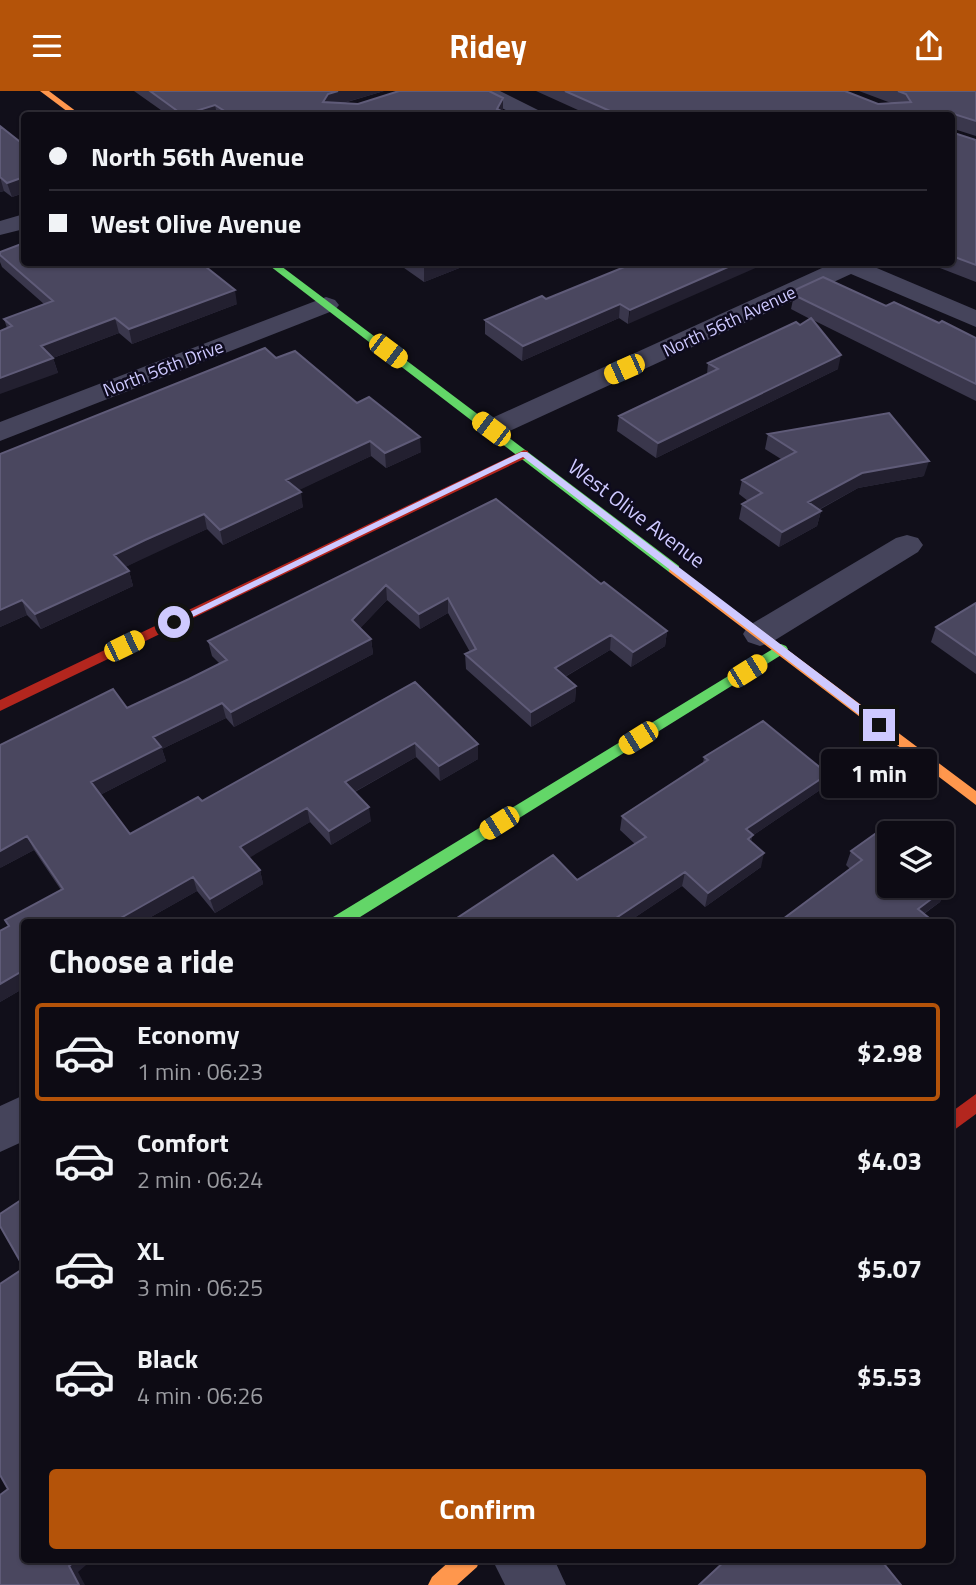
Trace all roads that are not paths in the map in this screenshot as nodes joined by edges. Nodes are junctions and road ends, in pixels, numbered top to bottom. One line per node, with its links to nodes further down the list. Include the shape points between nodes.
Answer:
1 (44, 91): 3 (main road)
2 (484, 91): 4 (street)
3 (73, 112)
4 (524, 112)
5 (275, 266): 8 (main road, West Olive Avenue)
6 (844, 266): 10 (street, North 56th Avenue)
7 (853, 266): 9 (street)
8 (326, 305): 10 (main road, West Olive Avenue); 11 (street, North 56th Drive)
9 (976, 319)
10 (491, 429): 12 (main road, West Olive Avenue)
11 (0, 432)
12 (524, 454): 14 (main road, West Olive Avenue); 15 (main road)
13 (907, 545): 14 (street)
14 (771, 642): 16 (main road, West Olive Avenue); 17 (main road)
15 (0, 706)
16 (976, 799)
17 (344, 919)
18 (976, 1103): 20 (main road)
19 (21, 1118): 21 (street)
20 (954, 1122)
21 (0, 1131)
22 (465, 1563): 24 (main road)
23 (523, 1563): 25 (street)
24 (440, 1585)
25 (538, 1585)

